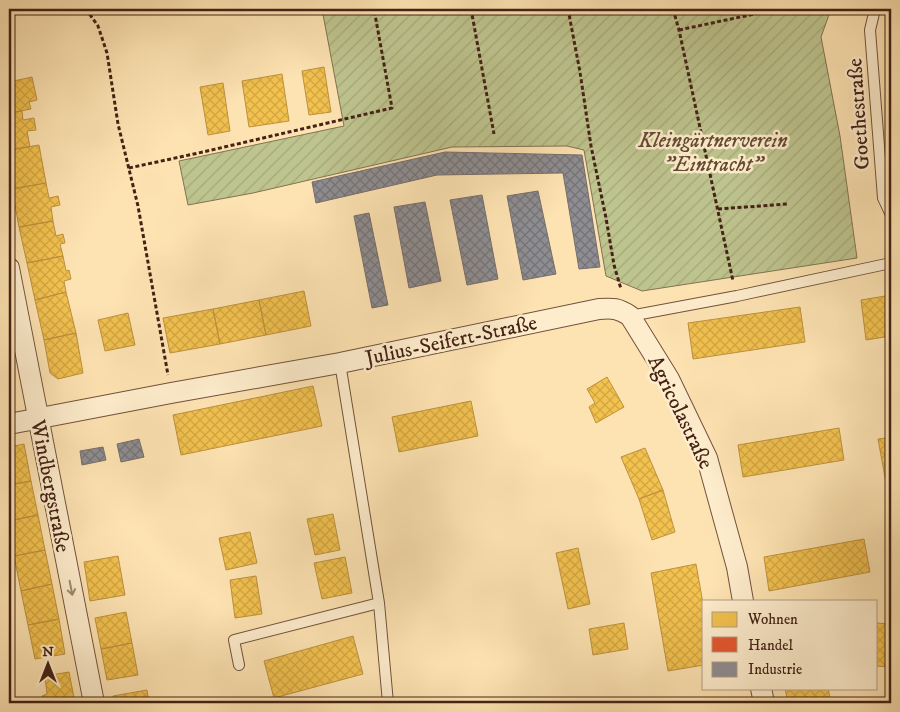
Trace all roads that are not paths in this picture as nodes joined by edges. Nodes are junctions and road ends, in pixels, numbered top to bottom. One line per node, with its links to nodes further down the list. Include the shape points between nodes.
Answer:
1 (875, 9): 2 (lane, Goethestraße, via 870,30 883,198)
2 (891, 215)
3 (891, 263): 5 (lane, Julius-Seifert-Straße)
4 (9, 268): 7 (street, Windbergstraße)
5 (630, 316): 6 (street, Julius-Seifert-Straße, via 613,308 599,309); 9 (street, Agricolastraße, via 669,379 708,458)
6 (340, 363): 7 (street, Julius-Seifert-Straße); 10 (lane)
7 (38, 420): 8 (street, Julius-Seifert-Straße); 13 (street, Windbergstraße, one-way to 13)
8 (9, 424)
9 (743, 600)
10 (379, 603): 11 (lane, via 234,640); 14 (lane)
11 (239, 664)
12 (761, 690): 15 (street)
13 (94, 703)
14 (388, 703)
15 (764, 703)

